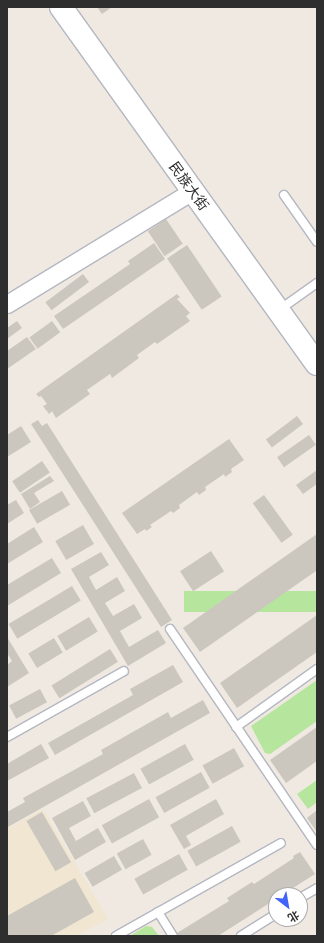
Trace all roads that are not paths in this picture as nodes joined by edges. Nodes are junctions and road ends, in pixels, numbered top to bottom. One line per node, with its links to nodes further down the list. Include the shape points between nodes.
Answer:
1 (60, 7): 2 (main road, 民族大街)
2 (192, 191): 6 (street); 7 (main road, 民族大街)
3 (284, 195): 4 (lane)
4 (317, 242)
5 (317, 283): 7 (lane)
6 (7, 304)
7 (279, 310): 8 (main road, 民族大街)
8 (317, 364)
9 (170, 629): 12 (lane)
10 (317, 669): 12 (lane)
11 (124, 670): 13 (lane)
12 (236, 727): 15 (lane)
13 (7, 737)
14 (281, 843): 18 (lane)
15 (317, 845)
16 (317, 888): 17 (lane)
17 (308, 893)
18 (158, 912): 20 (lane); 21 (lane)
19 (268, 919): 22 (lane)
20 (116, 936)
21 (173, 936)
22 (241, 936)

